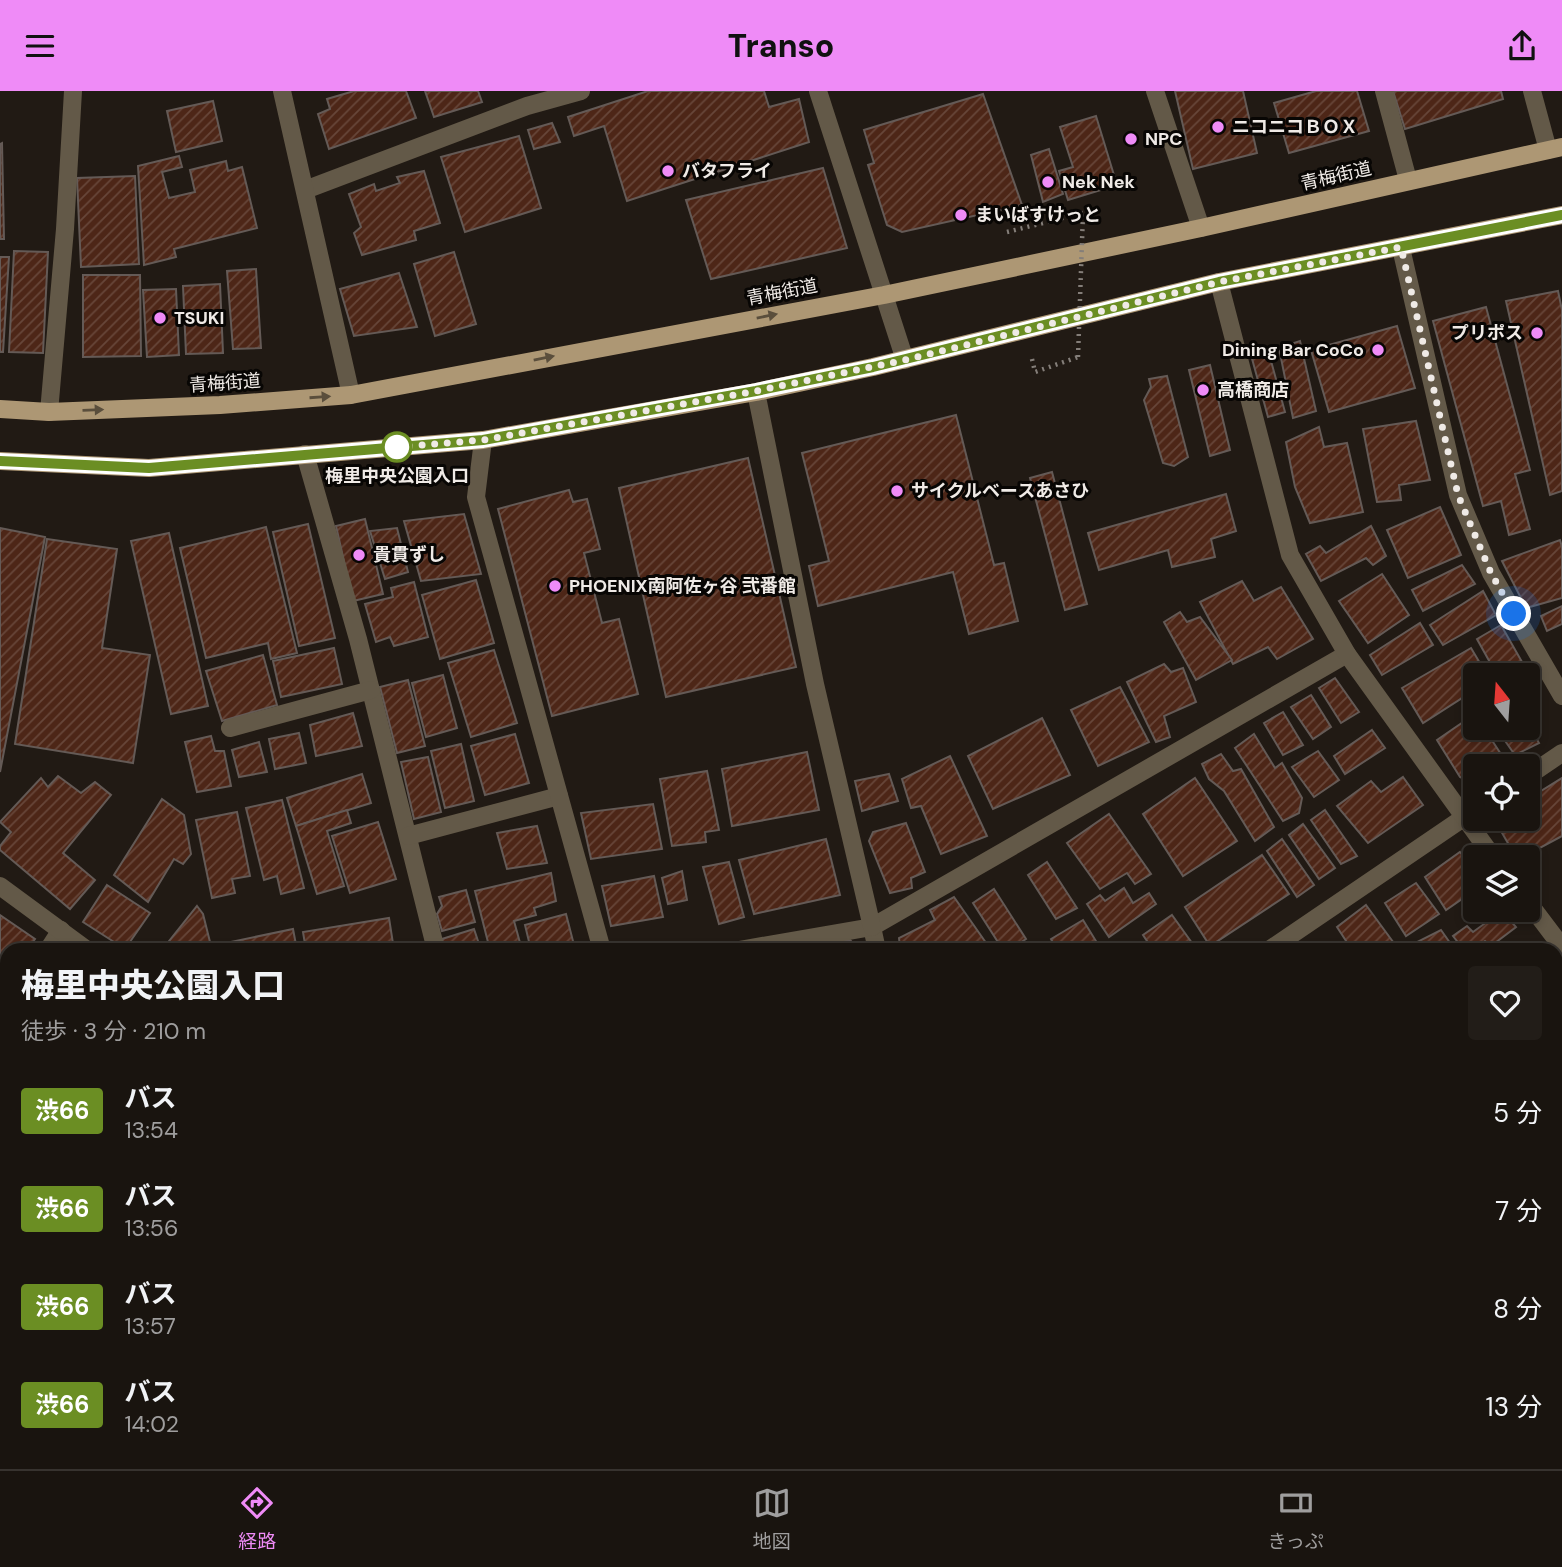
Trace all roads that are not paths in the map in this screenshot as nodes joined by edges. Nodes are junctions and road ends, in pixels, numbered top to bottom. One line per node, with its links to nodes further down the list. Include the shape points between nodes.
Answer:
1 (73, 91): 20 (street)
2 (282, 91): 10 (street)
3 (581, 91): 10 (street, via 527,106)
4 (818, 91): 15 (street)
5 (1155, 91): 12 (street)
6 (1384, 91): 9 (street)
7 (1532, 91): 8 (street)
8 (1555, 149): 9 (main road, 青梅街道)
9 (1408, 180): 12 (main road, 青梅街道)
10 (305, 190): 18 (street)
11 (1562, 215): 13 (main road)
12 (1201, 228): 15 (main road, 青梅街道)
13 (1401, 247): 14 (main road); 26 (street, via 1458,495 1491,573)
14 (1219, 282): 16 (main road); 24 (street, via 1290,555)
15 (884, 295): 16 (street); 18 (main road, 青梅街道, one-way to 15)
16 (905, 360): 17 (main road)
17 (756, 391): 21 (main road); 36 (street, via 815,684)
18 (351, 395): 20 (main road, 青梅街道, one-way to 18)
19 (0, 409): 20 (main road, 青梅街道)
20 (49, 412)
21 (483, 440): 22 (main road); 30 (street, via 477,497)
22 (306, 454): 23 (main road, via 149,468); 25 (street)
23 (0, 461)
24 (1347, 654): 31 (street); 36 (street)
25 (371, 690): 27 (street); 33 (street)
26 (1562, 696)
27 (230, 729)
28 (1562, 754): 29 (street)
29 (1540, 768)
30 (559, 796): 33 (street); 41 (street)
31 (1463, 806)
32 (1463, 818): 44 (street)
33 (408, 836): 40 (street)
34 (0, 886): 37 (street)
35 (1540, 918): 45 (street)
36 (872, 927): 42 (street); 43 (street)
37 (61, 930): 38 (street); 39 (street)
38 (53, 943)
39 (78, 943)
40 (434, 943)
41 (600, 943)
42 (779, 943)
43 (875, 943)
44 (1279, 943)
45 (1559, 943)

